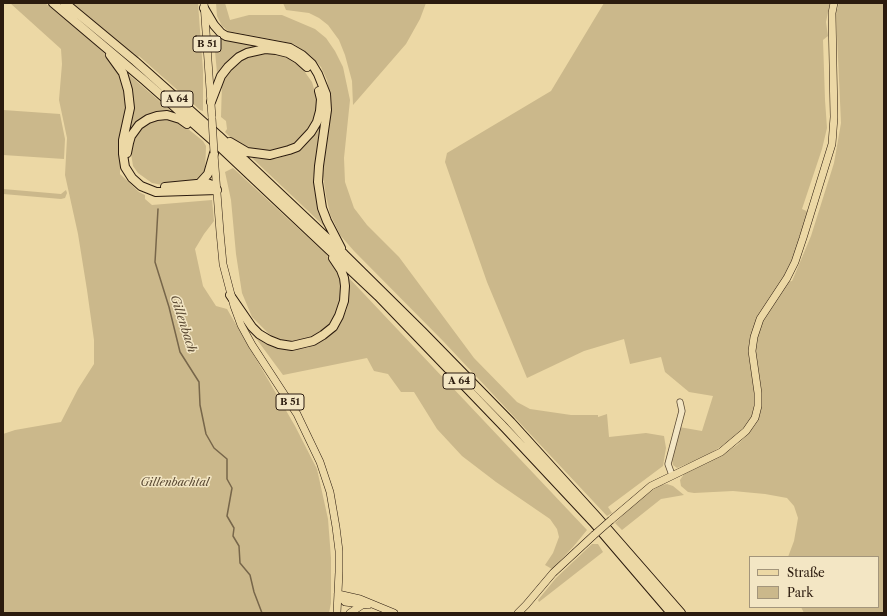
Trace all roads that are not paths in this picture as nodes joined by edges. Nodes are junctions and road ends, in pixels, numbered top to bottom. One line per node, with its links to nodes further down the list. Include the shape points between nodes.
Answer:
1 (53, 3): 5 (highway, A 64)
2 (65, 3): 7 (highway, A 64)
3 (834, 3): 15 (main road, via 832,144 794,262 787,278 760,319 754,337 752,351 758,393 755,418 746,431 721,452)
4 (204, 5): 6 (main road, B 51); 12 (highway, via 221,33 290,48 312,64 318,74 326,94 327,110 318,182 322,208)
5 (98, 40): 8 (highway, A 64); 10 (highway, via 120,68 126,81 130,108 123,140 123,154 125,167 132,178 141,186 156,192)
6 (211, 102): 7 (highway, via 221,76 228,67 239,57 257,50 288,53 306,66 318,85 321,99 317,122 304,141 289,150 270,155 247,152); 8 (main road, B 51, bridge)
7 (219, 136): 12 (highway, A 64)
8 (218, 151): 9 (highway, via 208,174); 9 (highway, via 183,121 170,116 160,115 148,119 134,131 128,154 131,167 140,179 163,187); 10 (main road, B 51); 11 (highway, A 64)
9 (199, 184): 10 (highway, via 211,184)
10 (217, 190): 13 (main road, B 51, via 222,256)
11 (322, 243): 13 (highway, via 341,270 345,293 342,309 333,327 324,335 313,341 292,346 269,340 252,327); 24 (highway, A 64, via 378,296 510,433 593,522)
12 (344, 254): 25 (highway, A 64, via 510,422 615,536)
13 (230, 295): 16 (main road, B 51, via 246,335 292,404 314,449 330,492)
14 (680, 402): 15 (street, via 682,411 668,464)
15 (672, 475): 23 (main road, bridge, via 651,486 594,535 553,573)
16 (339, 551): 17 (main road, B 51); 20 (main road, B 51, via 336,566)
17 (338, 594): 18 (main road, via 345,602); 19 (main road, via 360,599); 20 (main road, B 51)
18 (362, 604): 19 (main road); 21 (main road)
19 (375, 606): 22 (main road)
20 (335, 613)
21 (350, 613)
22 (394, 613)
23 (518, 613)
24 (671, 613)
25 (681, 613)

